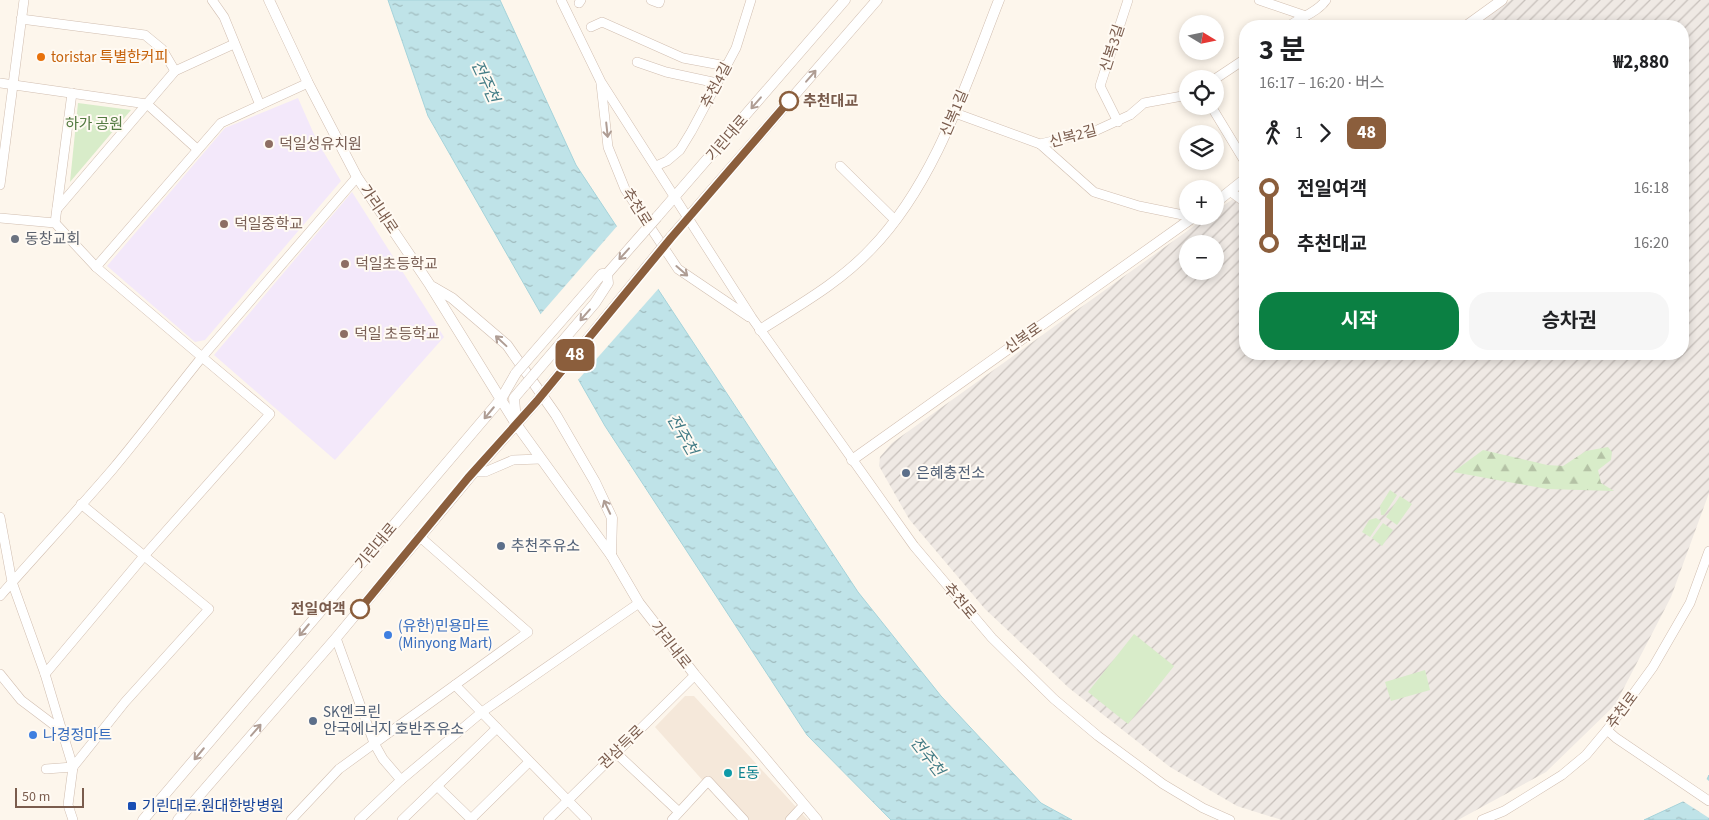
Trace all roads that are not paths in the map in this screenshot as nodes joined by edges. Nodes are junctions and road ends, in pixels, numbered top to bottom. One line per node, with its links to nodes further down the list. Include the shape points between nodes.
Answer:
1 (24, 0): 16 (street)
2 (212, 0): 20 (street, via 224,17)
3 (269, 0): 29 (street, 가리내로)
4 (562, 0): 26 (street, 추천로)
5 (651, 0): 6 (street, via 659,3)
6 (660, 0)
7 (751, 0): 23 (street, 추천4길, via 736,48)
8 (845, 0): 47 (street, 기린대로, one-way to 47)
9 (877, 0): 53 (street, 기린대로, one-way to 9)
10 (999, 0): 35 (street, 신복1길)
11 (1128, 0): 37 (street, 신복3길, via 1100,86)
12 (1259, 0): 15 (street)
13 (1326, 0): 15 (street, via 1320,8)
14 (1502, 0): 18 (street)
15 (1303, 15): 17 (street)
16 (21, 19): 24 (street, via 145,35 162,49); 30 (street)
17 (1297, 20)
18 (1474, 20)
19 (591, 27): 23 (street, via 602,22 683,58)
20 (234, 44): 24 (street); 34 (street)
21 (637, 62): 28 (street)
22 (1239, 63): 25 (street)
23 (726, 66): 28 (street, 추천4길)
24 (175, 71): 33 (street)
25 (1224, 73)
26 (601, 82): 41 (street, 추천로); 60 (street, 추천로, one-way to 60, via 608,147 625,189 678,269)
27 (0, 83): 30 (street)
28 (717, 83): 41 (street, 추천4길, via 680,150)
29 (308, 84): 34 (street); 43 (street, 가리내로)
30 (13, 85): 31 (street); 44 (street)
31 (72, 93): 33 (street); 50 (street)
32 (1179, 97): 37 (street, 신복2길, via 1144,103)
33 (147, 104): 39 (street); 50 (street)
34 (260, 105): 39 (street, via 221,123)
35 (955, 113): 38 (street, 신복2길); 54 (street, 신복1길, via 931,164)
36 (1216, 115): 40 (street)
37 (1118, 122): 38 (street, 신복2길, via 1078,136)
38 (1040, 144): 51 (street, via 1094,192 1139,206)
39 (197, 149): 57 (street)
40 (1239, 152)
41 (656, 166): 47 (street, 추천로)
42 (840, 166): 54 (street)
43 (357, 177): 59 (street, 가리내로); 62 (street)
44 (0, 185)
45 (1239, 185): 46 (street)
46 (1231, 192): 48 (street); 49 (street)
47 (675, 197): 53 (street, 추천로); 58 (street, 기린대로, one-way to 58, bridge)
48 (1224, 197)
49 (1239, 198)
50 (57, 209): 55 (street)
51 (1179, 214)
52 (0, 218): 55 (street)
53 (688, 219): 60 (street, 추천로); 64 (street, 기린대로, bridge)
54 (895, 220): 61 (street, 신복1길, via 871,250 835,282)
55 (55, 223): 57 (street)
56 (1179, 225): 66 (street, 신복로)
57 (96, 267): 62 (street)
58 (607, 274): 63 (street, 기린대로, bridge, via 602,274 516,373); 64 (street, 기린대로, one-way to 64, bridge, via 608,283 596,303 514,398)
59 (430, 285): 63 (street, 가리내로); 72 (street, one-way to 59, via 612,518 556,415 507,345 452,298)
60 (752, 318): 61 (street, 추천로)
61 (760, 330): 66 (street, 추천로)
62 (202, 357): 68 (street); 73 (street, via 270,414)
63 (501, 399): 64 (street, 가리내로); 99 (street, 기린대로, one-way to 99)
64 (516, 424): 65 (street, 가리내로); 67 (street, 기린대로)
65 (540, 459): 67 (street, via 513,460 485,472); 72 (street, 가리내로)
66 (852, 460): 110 (street, 추천로, via 962,604 1054,699 1164,784)
67 (474, 472): 70 (street, 기린대로)
68 (81, 504): 73 (street); 74 (street)
69 (0, 517): 74 (street)
70 (419, 536): 77 (street, 기린대로); 81 (street, via 528,632)
71 (1709, 551): 84 (street, 추천로, via 1690,603 1653,667)
72 (611, 554): 76 (street, 가리내로)
73 (144, 556): 79 (street); 89 (street, via 209,608 125,702)
74 (12, 582): 75 (street); 79 (street)
75 (0, 596)
76 (639, 603): 80 (street, 가리내로); 82 (street)
77 (336, 638): 86 (street); 100 (street, 기린대로, one-way to 77)
78 (0, 674): 85 (street, via 21,700)
79 (45, 674): 85 (street)
80 (695, 675): 87 (street, 권삼득로); 95 (street, 가리내로)
81 (456, 686): 82 (street); 86 (street)
82 (482, 712): 83 (street); 91 (street)
83 (497, 728): 88 (street); 92 (street)
84 (1608, 730): 94 (street); 111 (street, 추천로, via 1562,775 1504,811)
85 (62, 731): 89 (street)
86 (374, 742): 91 (street, via 383,759); 97 (street, via 339,769)
87 (615, 752): 93 (street, 권삼득로); 96 (street)
88 (529, 762): 93 (street); 103 (street)
89 (73, 767): 90 (street); 98 (street, via 68,805)
90 (46, 768)
91 (401, 780): 101 (street)
92 (437, 786): 102 (street); 103 (street)
93 (566, 801): 104 (street, 권삼득로); 105 (street)
94 (1709, 801)
95 (803, 806): 108 (street); 109 (street, 가리내로)
96 (679, 812): 106 (street); 107 (street, via 708,781)
97 (297, 818)
98 (73, 820)
99 (144, 820)
100 (178, 820)
101 (359, 820)
102 (402, 820)
103 (471, 820)
104 (548, 820)
105 (588, 820)
106 (672, 820)
107 (744, 820)
108 (790, 820)
109 (817, 820)
110 (1230, 820)
111 (1482, 820)

